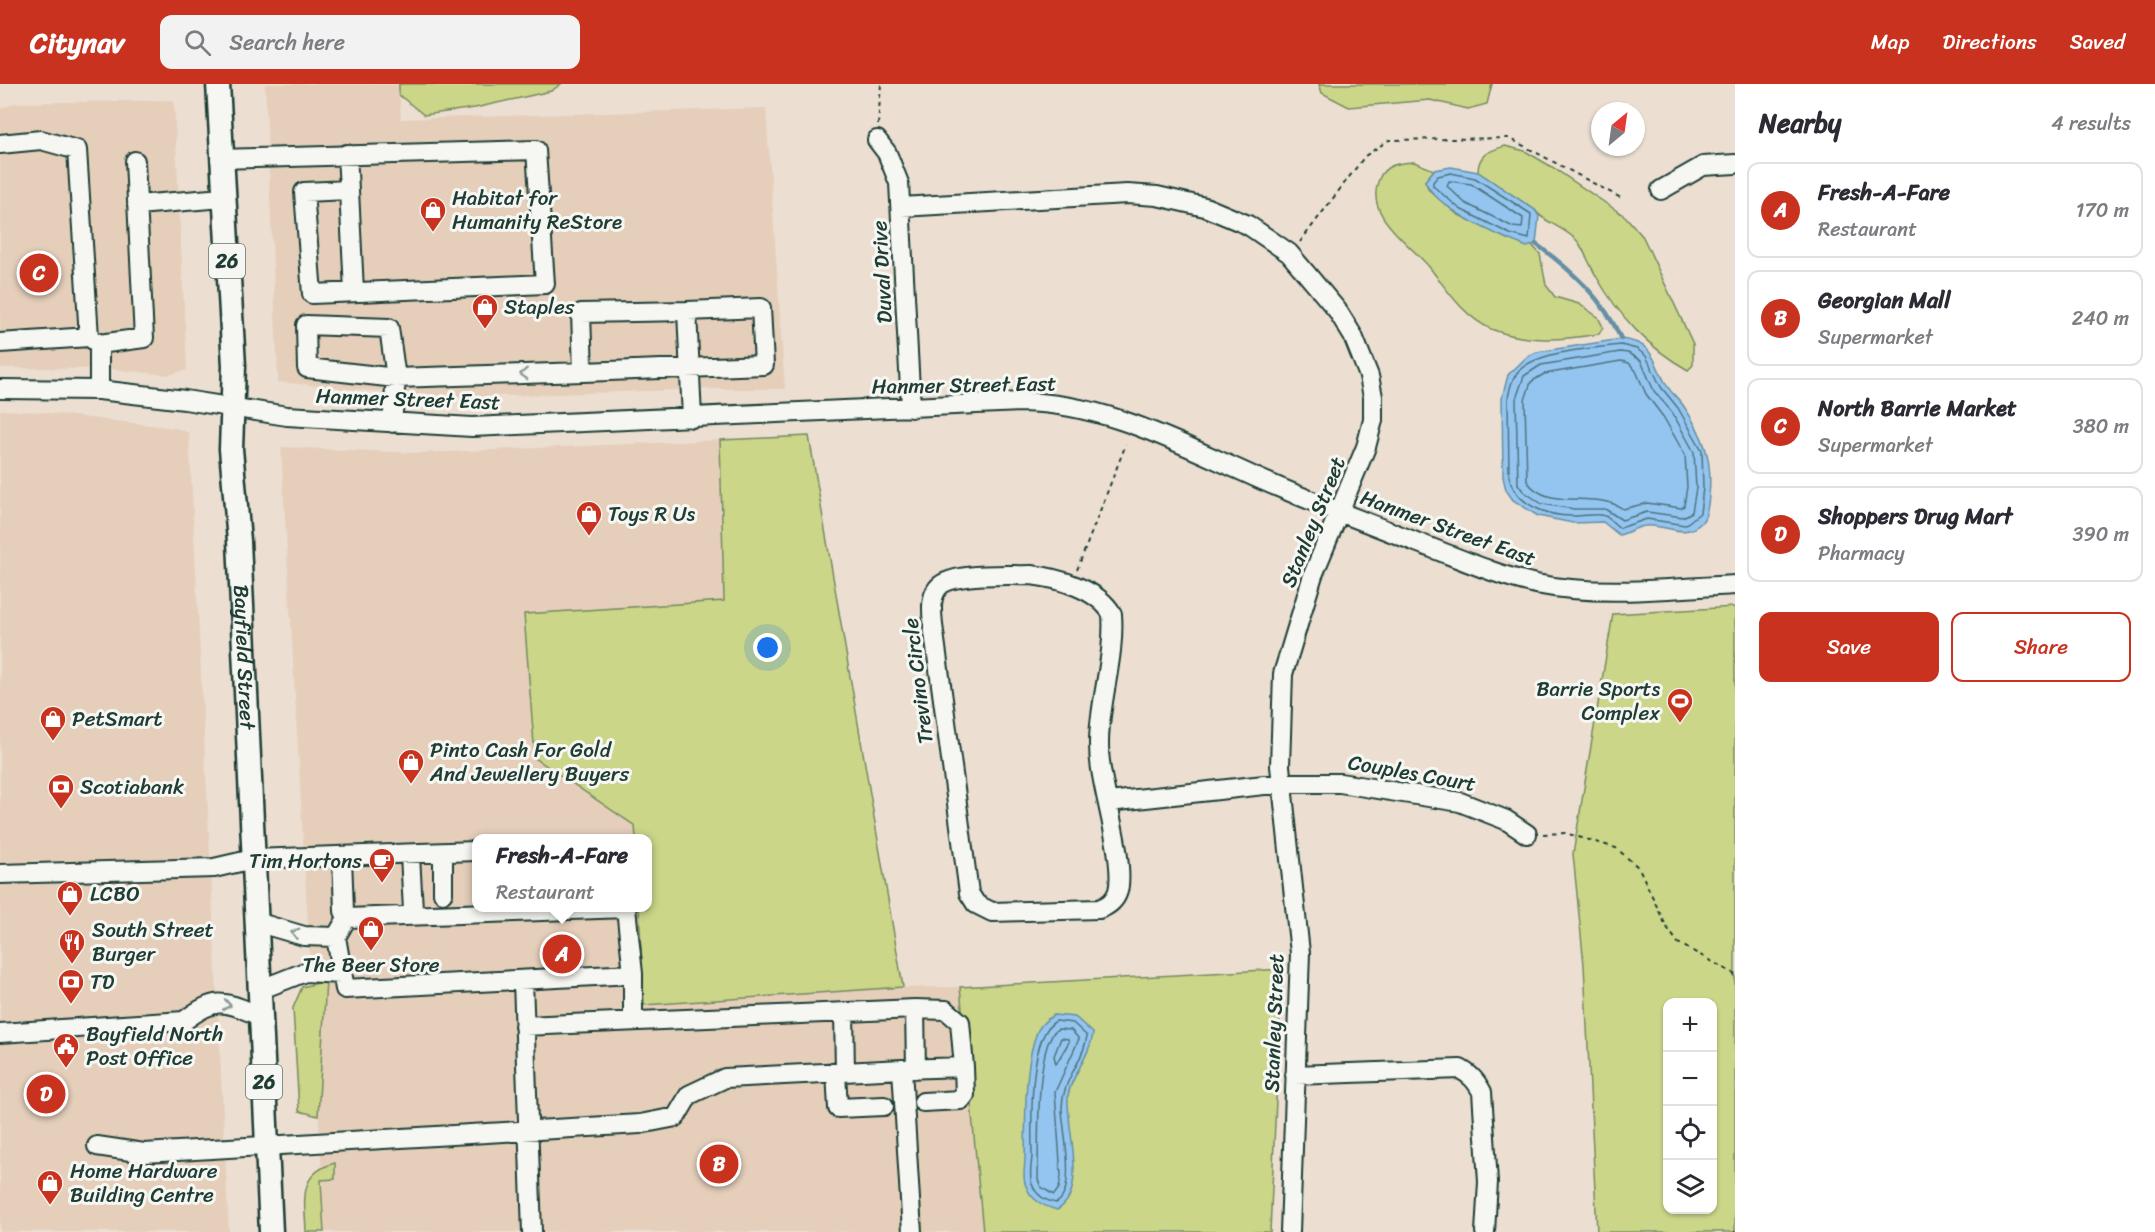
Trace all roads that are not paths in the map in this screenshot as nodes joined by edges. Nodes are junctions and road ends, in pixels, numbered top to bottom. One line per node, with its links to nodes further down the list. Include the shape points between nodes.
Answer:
1 (218, 84): 5 (main road, Bayfield Street / 26)
2 (877, 140): 12 (street, Duval Drive, via 896,170)
3 (0, 144): 15 (street, via 41,140 77,150)
4 (347, 154): 5 (street); 8 (street); 13 (street, via 536,150 545,284)
5 (220, 159): 10 (main road, Bayfield Street / 26)
6 (135, 161): 11 (street)
7 (1735, 164): 9 (street, via 1704,166)
8 (349, 190): 13 (street); 13 (street, via 304,192 312,294)
9 (1661, 190)
10 (223, 198): 11 (street); 22 (main road, Bayfield Street / 26)
11 (137, 206): 15 (street, via 144,338)
12 (901, 207): 23 (street, Duval Drive); 26 (street, Stanley Street, via 1094,195 1157,196 1226,214 1271,239 1307,272 1337,310 1369,376 1373,420 1360,464)
13 (354, 291)
14 (687, 311): 17 (street); 17 (street, via 761,308 764,365); 18 (street, via 581,313)
15 (94, 340): 16 (street); 21 (street)
16 (0, 343)
17 (690, 369): 18 (street); 24 (street)
18 (583, 372): 19 (street, one-way to 19)
19 (396, 378): 19 (street, via 389,328 306,325 307,368); 25 (street)
20 (0, 389): 21 (street, Hanmer Street East)
21 (99, 390): 22 (street, Hanmer Street East)
22 (233, 407): 25 (street, Hanmer Street East, via 287,416); 35 (main road, Bayfield Street / 26, via 231,449 239,541)
23 (911, 408): 24 (street, Hanmer Street East); 26 (street, Hanmer Street East, via 1021,402 1085,409 1134,424)
24 (692, 418): 25 (street, Hanmer Street East, via 472,428)
25 (392, 423)
26 (1339, 512): 27 (street, Hanmer Street East, via 1535,584 1608,591); 28 (street, Stanley Street, via 1313,575 1283,674)
27 (1735, 585)
28 (1282, 783): 29 (street); 30 (street, Couples Court, via 1340,783 1460,802 1506,820); 59 (street, Stanley Street, via 1300,952)
29 (1109, 802): 29 (street, Trevino Circle, via 1098,755 1112,614 1103,601 1070,585 1031,575 961,578 943,583 933,599 933,625 972,898 983,909 1001,913 1106,906 1118,892 1119,879)
30 (1527, 834)
31 (472, 852): 32 (street)
32 (442, 854): 33 (street); 37 (street)
33 (410, 855): 34 (street); 39 (street)
34 (342, 857): 35 (street); 43 (street, via 344,911)
35 (253, 859): 36 (street, via 213,868); 44 (main road, Bayfield Street / 26)
36 (0, 874)
37 (443, 893)
38 (472, 907): 39 (street)
39 (413, 910): 42 (street, via 395,911)
40 (510, 912): 42 (street)
41 (626, 912): 47 (street)
42 (395, 916): 43 (street)
43 (348, 918): 45 (street)
44 (256, 922): 45 (street, one-way to 44, via 303,936); 49 (main road, Bayfield Street / 26)
45 (336, 937): 46 (street)
46 (340, 974): 48 (street, via 345,989); 49 (street, via 305,972)
47 (633, 974): 48 (street); 53 (street)
48 (523, 981): 54 (street)
49 (259, 990): 52 (main road, Bayfield Street / 26)
50 (915, 1009): 51 (street); 56 (street, via 946,1010 960,1022); 57 (street)
51 (844, 1012): 53 (street, via 647,1023); 58 (street)
52 (260, 1016): 55 (street, one-way to 52, via 184,1021 206,1005 227,1003); 64 (main road, Bayfield Street / 26)
53 (633, 1020): 54 (street)
54 (524, 1026): 62 (street)
55 (0, 1033)
56 (964, 1067): 57 (street); 60 (street, via 965,1095 961,1100)
57 (909, 1069): 58 (street); 67 (street)
58 (840, 1072): 61 (street, via 838,1108); 62 (street, via 725,1078 689,1095 676,1118)
59 (1295, 1076): 68 (street, Stanley Street); 69 (street, via 1460,1069 1469,1074 1482,1092 1488,1182)
60 (922, 1102)
61 (884, 1106)
62 (531, 1131): 64 (street); 66 (street)
63 (97, 1146): 64 (street, via 144,1153)
64 (267, 1148): 65 (main road, Bayfield Street / 26)
65 (271, 1232)
66 (532, 1232)
67 (912, 1232)
68 (1290, 1232)
69 (1485, 1232)

